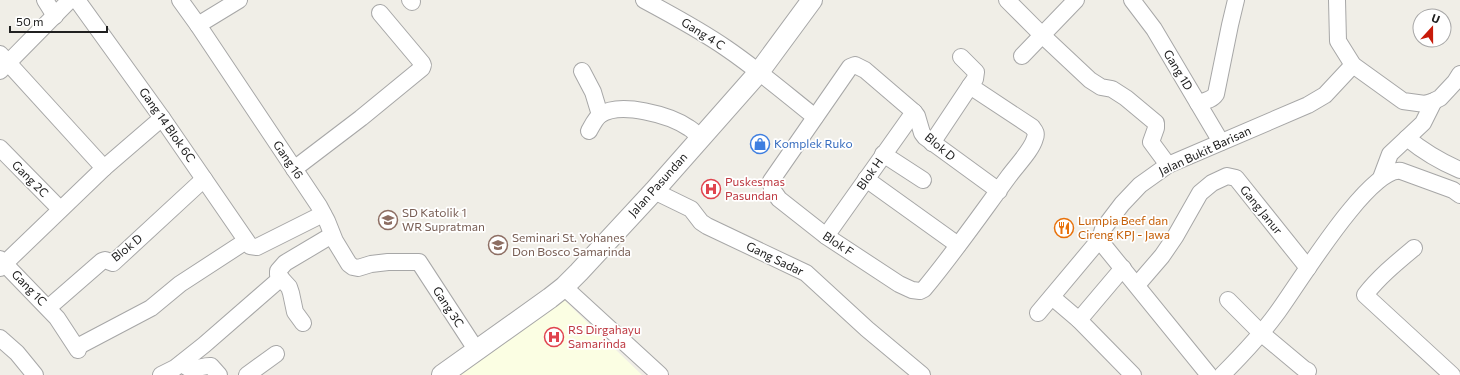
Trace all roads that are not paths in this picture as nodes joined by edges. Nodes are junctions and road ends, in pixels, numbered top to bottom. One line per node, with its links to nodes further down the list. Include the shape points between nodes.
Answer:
1 (45, 0): 14 (street)
2 (70, 0): 14 (street)
3 (77, 0): 29 (street, Gang 14 Blok 6C)
4 (180, 0): 15 (street, Gang 16)
5 (239, 0): 15 (street)
6 (644, 0): 22 (street, Gang 4 C, via 722,46)
7 (812, 0): 22 (street, Jalan Pasundan)
8 (1007, 0): 16 (street)
9 (1076, 0): 16 (street)
10 (1132, 0): 26 (street, Gang 1D, via 1154,29)
11 (1236, 0): 26 (street, via 1216,94)
12 (1337, 0): 20 (street, via 1338,41)
13 (380, 13): 40 (street, via 422,63 422,68)
14 (55, 16): 19 (street)
15 (198, 25): 40 (street, Gang 16)
16 (1042, 35): 17 (street); 38 (street, via 1090,80 1101,88 1112,89 1126,98 1156,123 1151,142)
17 (1022, 56)
18 (961, 57): 24 (street, via 976,72)
19 (3, 63): 39 (street)
20 (1353, 65): 25 (street, via 1403,101 1425,104); 34 (street, Jalan Bukit Barisan, via 1325,95)
21 (582, 71): 28 (street, via 594,92)
22 (759, 72): 30 (street, Gang 4 C); 32 (street, Jalan Pasundan)
23 (1460, 74): 25 (street, via 1440,98)
24 (970, 86): 35 (street); 47 (street, via 1032,127 1035,132 1035,139)
25 (1434, 101): 33 (street, via 1423,123)
26 (1198, 103): 34 (street, Gang 1D)
27 (914, 112): 30 (street, Blok D, via 865,70 855,65 850,67); 35 (street, Blok D, via 922,133); 37 (street, Blok H)
28 (600, 115): 31 (street); 32 (street, via 611,111 643,111 666,117 689,128)
29 (162, 118): 39 (street); 43 (street, Gang 14 Blok 6C)
30 (815, 118): 52 (street, Blok F, via 771,181 779,199)
31 (589, 131)
32 (700, 138): 46 (street, Jalan Pasundan)
33 (1407, 138): 41 (street, via 1439,161); 42 (street, via 1390,154)
34 (1221, 142): 38 (street, Jalan Bukit Barisan)
35 (932, 143): 47 (street, Blok D)
36 (0, 148): 49 (street, Gang 2C)
37 (883, 154): 44 (street, Blok H); 45 (street)
38 (1168, 165): 53 (street, Jalan Bukit Barisan, via 1131,194 1103,229)
39 (104, 168): 49 (street)
40 (294, 169): 50 (street, Gang 16)
41 (1460, 170)
42 (1381, 178): 48 (street, via 1396,170 1401,171); 60 (street, via 1333,231)
43 (204, 179): 54 (street, Gang 14 Blok 6C); 66 (street, Blok D, via 113,263 102,261)
44 (866, 179): 52 (street, Blok H); 55 (street)
45 (923, 180)
46 (654, 191): 63 (street, Jalan Pasundan); 83 (street, Gang Sadar, via 691,209 707,226 806,273)
47 (998, 191): 55 (street)
48 (1460, 195)
49 (60, 210): 58 (street)
50 (323, 214): 51 (street, Gang 16); 54 (street)
51 (332, 235): 57 (street, Gang 16, via 353,267 388,262); 61 (street, via 280,267 277,273)
52 (826, 236): 55 (street, Blok F, via 899,284 920,291)
53 (1100, 239): 59 (street); 64 (street, Jalan Bukit Barisan)
54 (252, 244): 66 (street, Gang 1C, via 180,284 151,308 78,349)
55 (958, 245)
56 (1414, 248): 86 (street, via 1387,271 1365,295)
57 (419, 262): 72 (street, Gang 3C)
58 (2, 264): 66 (street, Gang 1C)
59 (1123, 268): 62 (street); 68 (street)
60 (1308, 268): 62 (street, Gang Janur, via 1236,178 1227,176 1212,183 1200,193 1162,256); 70 (street)
61 (281, 278): 69 (street, via 289,287 295,312); 74 (street)
62 (1137, 285): 84 (street)
63 (564, 287): 72 (street, Jalan Pasundan); 82 (street)
64 (1052, 297): 67 (street, Jalan Bukit Barisan); 68 (street)
65 (1228, 300): 70 (street)
66 (52, 313)
67 (1038, 313)
68 (1079, 320): 76 (street)
69 (302, 323)
70 (1261, 333): 75 (street); 85 (street)
71 (0, 338): 77 (street, via 17,353)
72 (477, 351): 81 (street, Jalan Pasundan)
73 (276, 354): 80 (street)
74 (182, 362): 78 (street); 79 (street, via 191,369 212,366)
75 (1308, 371)
76 (1132, 373)
77 (35, 375)
78 (161, 375)
79 (219, 375)
80 (247, 375)
81 (442, 375)
82 (660, 375)
83 (922, 375)
84 (1209, 375)
85 (1222, 375)
86 (1452, 375)

